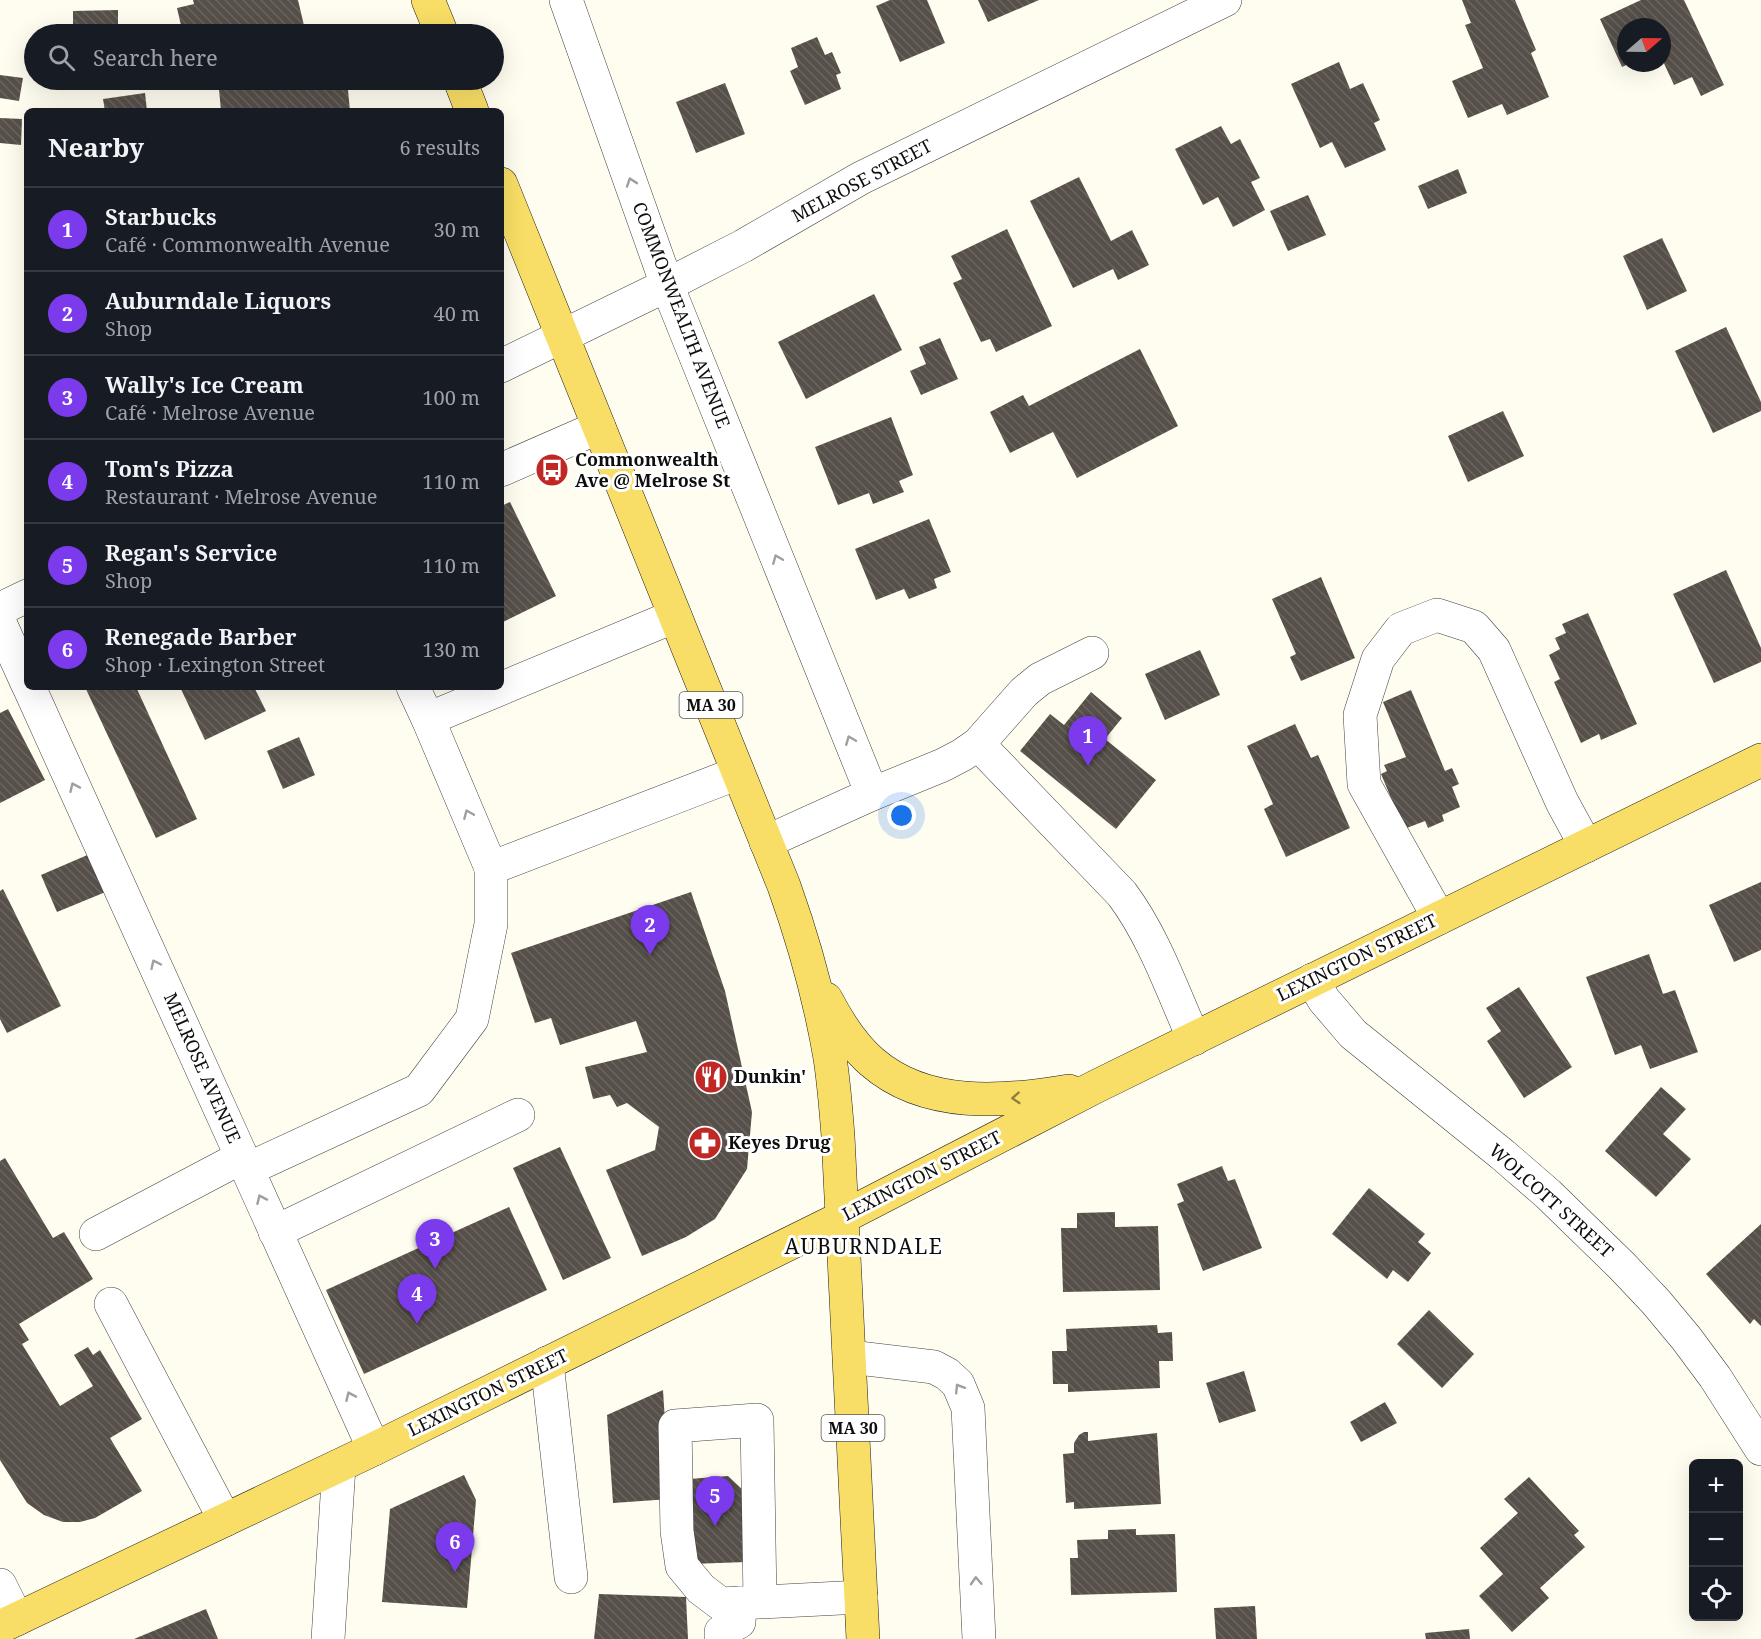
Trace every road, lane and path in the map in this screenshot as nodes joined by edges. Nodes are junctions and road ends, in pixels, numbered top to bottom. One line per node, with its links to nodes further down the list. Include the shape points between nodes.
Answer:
1 (428, 0): 4 (main road)
2 (566, 0): 8 (street, COMMONWEALTH AVENUE, one-way to 2)
3 (1207, 4): 8 (street, MELROSE STREET, via 861,178)
4 (438, 24)
5 (464, 90): 6 (main road)
6 (471, 108)
7 (504, 192): 9 (main road, MA 30)
8 (667, 285): 9 (street, MELROSE STREET); 27 (street, COMMONWEALTH AVENUE, one-way to 8)
9 (561, 337): 10 (street, MELROSE STREET); 11 (main road, MA 30)
10 (504, 365)
11 (599, 427): 12 (street); 15 (main road, MA 30)
12 (504, 469)
13 (24, 597): 14 (street)
14 (0, 609)
15 (675, 616): 19 (street); 26 (main road, MA 30)
16 (0, 623): 18 (street)
17 (1092, 652): 24 (street, via 1040,679)
18 (24, 676)
19 (504, 687)
20 (30, 690): 37 (street, MELROSE AVENUE, one-way to 20)
21 (414, 690): 23 (street)
22 (498, 690): 23 (street)
23 (428, 719): 30 (street, one-way to 23)
24 (978, 744): 27 (street, via 943,765); 34 (street, via 1134,910)
25 (1761, 760): 29 (main road, LEXINGTON STREET)
26 (738, 773): 28 (main road, MA 30); 30 (street)
27 (873, 794): 28 (street)
28 (766, 842): 32 (main road, MA 30)
29 (1586, 846): 31 (main road, LEXINGTON STREET); 31 (street, via 1562,802 1494,650 1474,627 1437,615 1401,629 1378,659 1360,715 1364,784)
30 (490, 868): 37 (street, via 491,924 472,1019 419,1090)
31 (1439, 918): 33 (main road, LEXINGTON STREET)
32 (808, 959): 35 (main road, one-way to 32, via 1002,1099 974,1099 917,1089 872,1062 853,1042 828,1004); 38 (main road, MA 30, via 830,1059)
33 (1312, 980): 34 (main road, LEXINGTON STREET); 45 (street, WOLCOTT STREET, via 1353,1034 1503,1155 1623,1266 1686,1338)
34 (1194, 1039): 35 (main road, LEXINGTON STREET)
35 (1095, 1087): 38 (main road, LEXINGTON STREET)
36 (518, 1115): 39 (street)
37 (245, 1163): 39 (street, MELROSE AVENUE, one-way to 37); 40 (street)
38 (843, 1217): 42 (main road, MA 30); 43 (main road, LEXINGTON STREET)
39 (276, 1232): 44 (street, MELROSE AVENUE, one-way to 39)
40 (96, 1234)
41 (111, 1304): 47 (street)
42 (850, 1357): 50 (main road, MA 30); 55 (street, one-way to 42, via 968,1408 964,1395 948,1374 934,1367)
43 (547, 1363): 44 (main road, LEXINGTON STREET); 48 (street)
44 (374, 1449): 46 (main road, LEXINGTON STREET)
45 (1761, 1449)
46 (339, 1466): 47 (main road, LEXINGTON STREET); 53 (street)
47 (225, 1520): 51 (main road, LEXINGTON STREET)
48 (571, 1577)
49 (0, 1585): 51 (street)
50 (861, 1598): 52 (street); 54 (main road, MA 30)
51 (8, 1623)
52 (743, 1624): 52 (street, via 701,1589 682,1566 677,1531 675,1426 757,1420)
53 (328, 1639)
54 (863, 1639)
55 (979, 1639)

